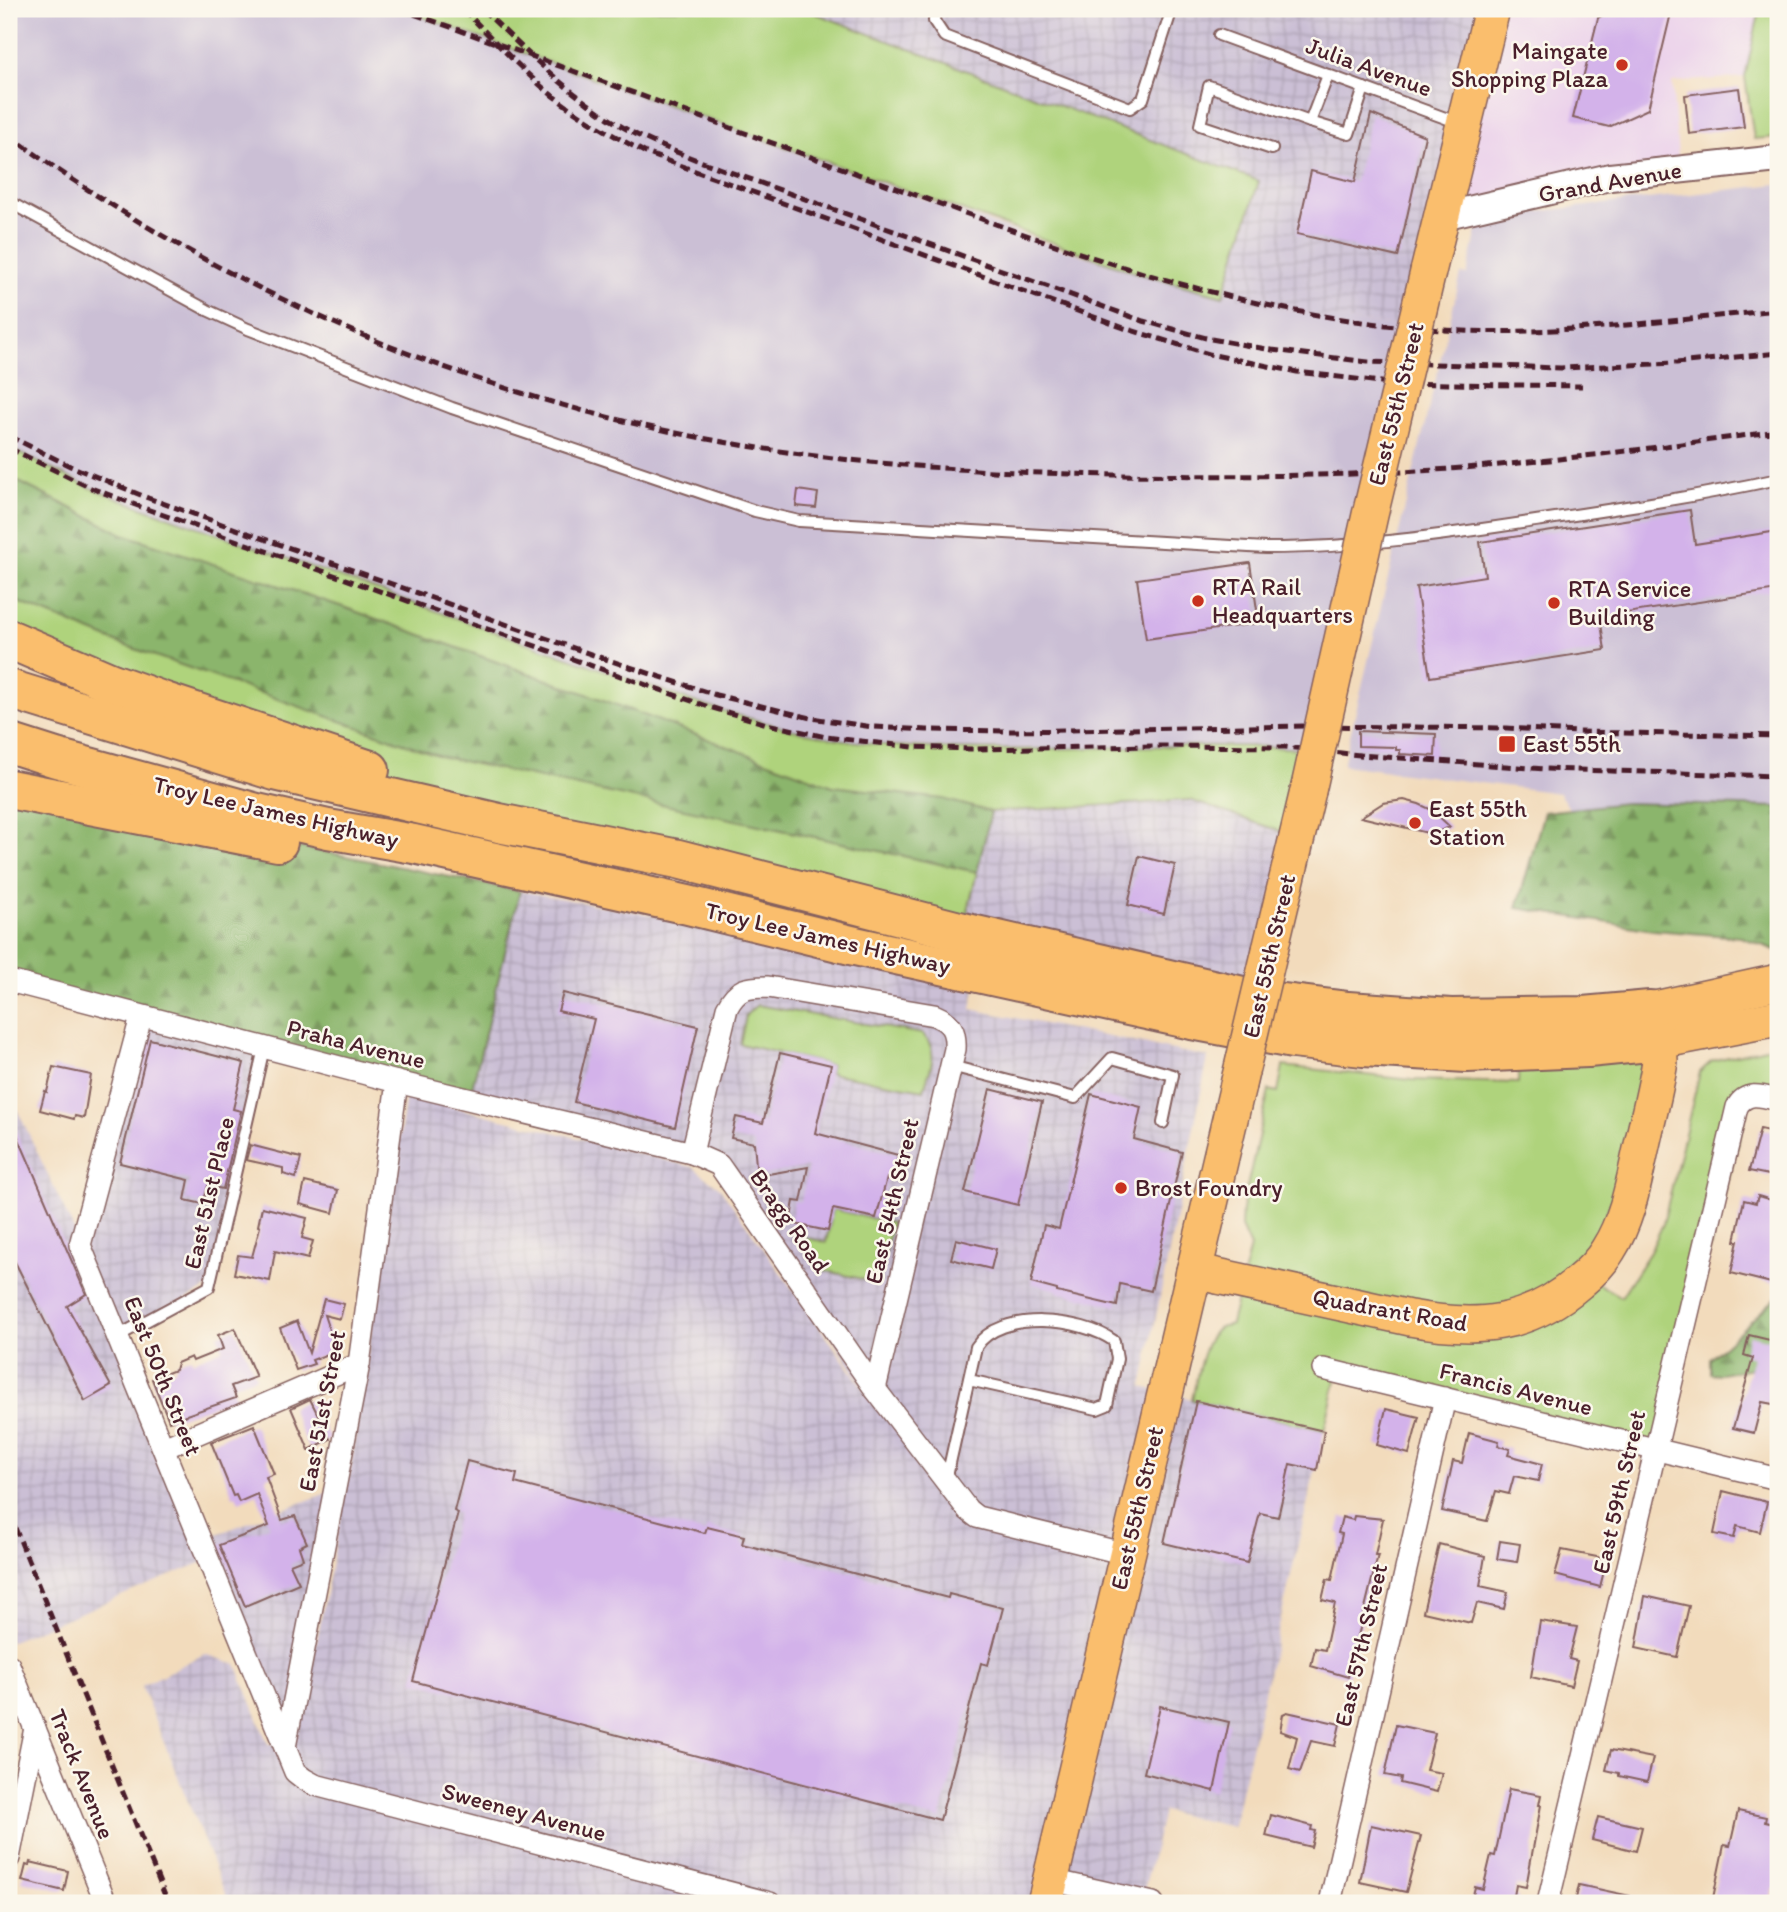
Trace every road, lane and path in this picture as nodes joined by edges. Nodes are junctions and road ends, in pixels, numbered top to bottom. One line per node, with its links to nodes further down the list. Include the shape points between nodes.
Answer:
1 (935, 9): 2 (lane, via 934,21 944,36 1130,108 1143,99)
2 (1172, 9)
3 (1492, 9): 8 (main road, East 55th Street)
4 (1219, 35): 5 (lane, Julia Avenue)
5 (1328, 75): 6 (lane, Julia Avenue); 7 (lane)
6 (1364, 88): 7 (lane, via 1349,134); 8 (lane, Julia Avenue)
7 (1310, 122): 9 (lane, via 1209,86 1200,125)
8 (1464, 125): 12 (main road, East 55th Street)
9 (1272, 149)
10 (1778, 159): 12 (street, Grand Avenue, via 1610,177)
11 (9, 202): 13 (lane, via 262,335 452,408 799,521 1266,548 1334,546 1450,534 1675,500)
12 (1443, 216): 31 (main road, East 55th Street, bridge)
13 (1778, 479)
14 (9, 639): 18 (highway, via 228,724 452,795)
15 (9, 689): 18 (highway, Troy Lee James Highway, via 275,771)
16 (9, 743): 19 (highway, Troy Lee James Highway, via 257,813 688,905)
17 (9, 791): 19 (highway, via 664,918)
18 (678, 859): 24 (highway, Troy Lee James Highway, via 963,932 1281,1004 1374,1014 1583,1017)
19 (855, 947): 24 (highway, Troy Lee James Highway, via 1192,1020 1332,1044 1467,1053 1588,1048)
20 (9, 981): 22 (street, Praha Avenue)
21 (1778, 982): 24 (main road)
22 (141, 1017): 25 (street, Praha Avenue); 32 (street, East 50th Street, via 80,1245)
23 (1778, 1018): 24 (main road)
24 (1655, 1025): 31 (main road, Quadrant Road, via 1659,1071 1620,1226 1608,1252 1585,1276 1536,1311 1491,1324 1445,1324)
25 (264, 1048): 27 (street, Praha Avenue); 32 (lane, East 51st Place, via 209,1287)
26 (951, 1066): 29 (lane, via 1075,1098 1112,1058 1173,1075); 30 (street, East 54th Street, via 956,1033 933,1015 750,987 733,996 727,1008); 36 (street, East 54th Street)
27 (397, 1082): 30 (street, Praha Avenue); 33 (street, East 51st Street)
28 (1778, 1100): 39 (street, East 59th Street, via 1755,1095 1739,1102)
29 (1163, 1123)
30 (692, 1153): 36 (street, Bragg Road, via 719,1165)
31 (1194, 1271): 42 (main road, East 55th Street)
32 (118, 1336): 38 (street, East 50th Street)
33 (359, 1364): 38 (street); 45 (street, East 51st Street)
34 (1323, 1369): 37 (street, Francis Avenue)
35 (969, 1380): 35 (lane, via 983,1335 1004,1326 1047,1320 1102,1333 1114,1341 1117,1359 1107,1405 1097,1409); 41 (lane)
36 (875, 1389): 41 (street, Bragg Road)
37 (1444, 1398): 39 (street, Francis Avenue); 51 (street, East 57th Street)
38 (164, 1448): 45 (street, East 50th Street)
39 (1656, 1450): 40 (street, Francis Avenue); 52 (street, East 59th Street)
40 (1778, 1479)
41 (946, 1481): 42 (street, Bragg Road, via 977,1517)
42 (1126, 1554): 47 (main road, East 55th Street)
43 (9, 1665): 44 (street, Track Avenue)
44 (35, 1728): 46 (street); 48 (street, Track Avenue)
45 (285, 1747): 49 (street, Sweeney Avenue, via 295,1772 315,1785)
46 (9, 1858)
47 (1048, 1891): 50 (street)
48 (106, 1903)
49 (770, 1903)
50 (1153, 1903)
51 (1330, 1903)
52 (1548, 1903)

